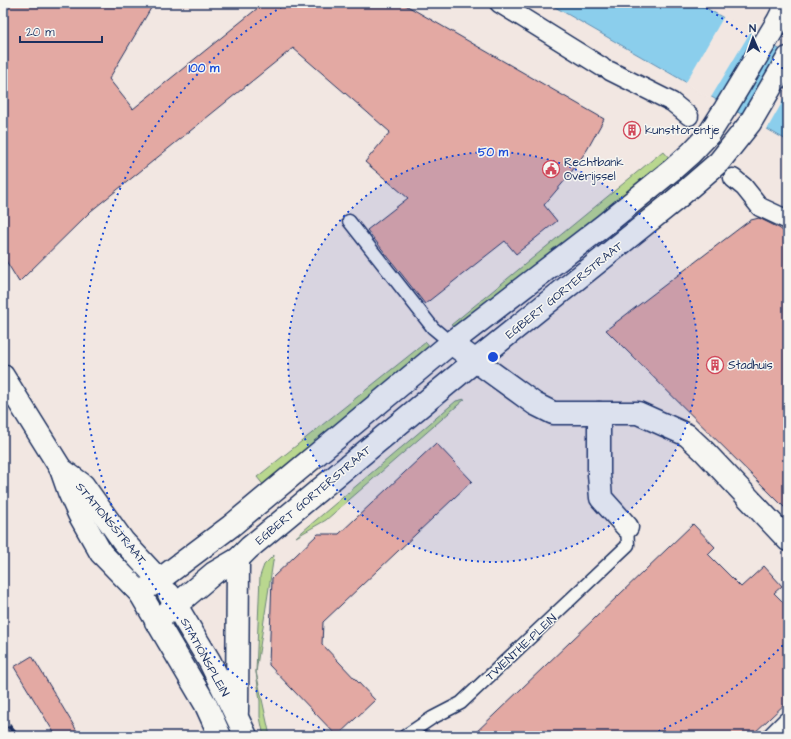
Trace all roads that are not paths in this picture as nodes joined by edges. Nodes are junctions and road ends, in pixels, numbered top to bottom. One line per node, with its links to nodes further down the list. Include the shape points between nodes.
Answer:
1 (499, 3): 4 (street, via 606,69 672,102)
2 (787, 3): 8 (main road, via 725,109 709,134 691,153 603,226)
3 (788, 58): 9 (main road, EGBERT GORTERSTRAAT, via 750,123 719,162)
4 (689, 116)
5 (733, 178): 6 (street, via 760,206)
6 (788, 220)
7 (349, 221): 8 (lane, via 433,328)
8 (451, 343): 9 (main road); 16 (main road, via 231,526)
9 (475, 361): 11 (main road, via 535,404 553,413); 15 (main road, EGBERT GORTERSTRAAT, via 249,548)
10 (3, 376): 12 (main road, STATIONSSTRAAT)
11 (599, 414): 13 (main road, TWENTHE-PLEIN, via 601,498); 14 (main road, via 638,412 687,434)
12 (61, 469): 16 (main road, STATIONSSTRAAT, via 83,485 123,541); 17 (main road, STATIONSSTRAAT, via 79,514 101,553)
13 (628, 536): 23 (lane, TWENTHE-PLEIN, via 461,703)
14 (788, 540)
15 (238, 560): 18 (main road, EGBERT GORTERSTRAAT, via 214,573); 21 (main road)
16 (159, 580): 17 (main road); 18 (main road, STATIONSPLEIN)
17 (140, 593): 19 (main road, STATIONSPLEIN)
18 (176, 606): 19 (main road, EGBERT GORTERSTRAAT); 21 (main road, STATIONSPLEIN, via 210,662)
19 (156, 622): 22 (main road, STATIONSPLEIN, via 206,705)
20 (788, 723): 24 (main road)
21 (242, 727)
22 (220, 736)
23 (405, 736)
24 (775, 736)

